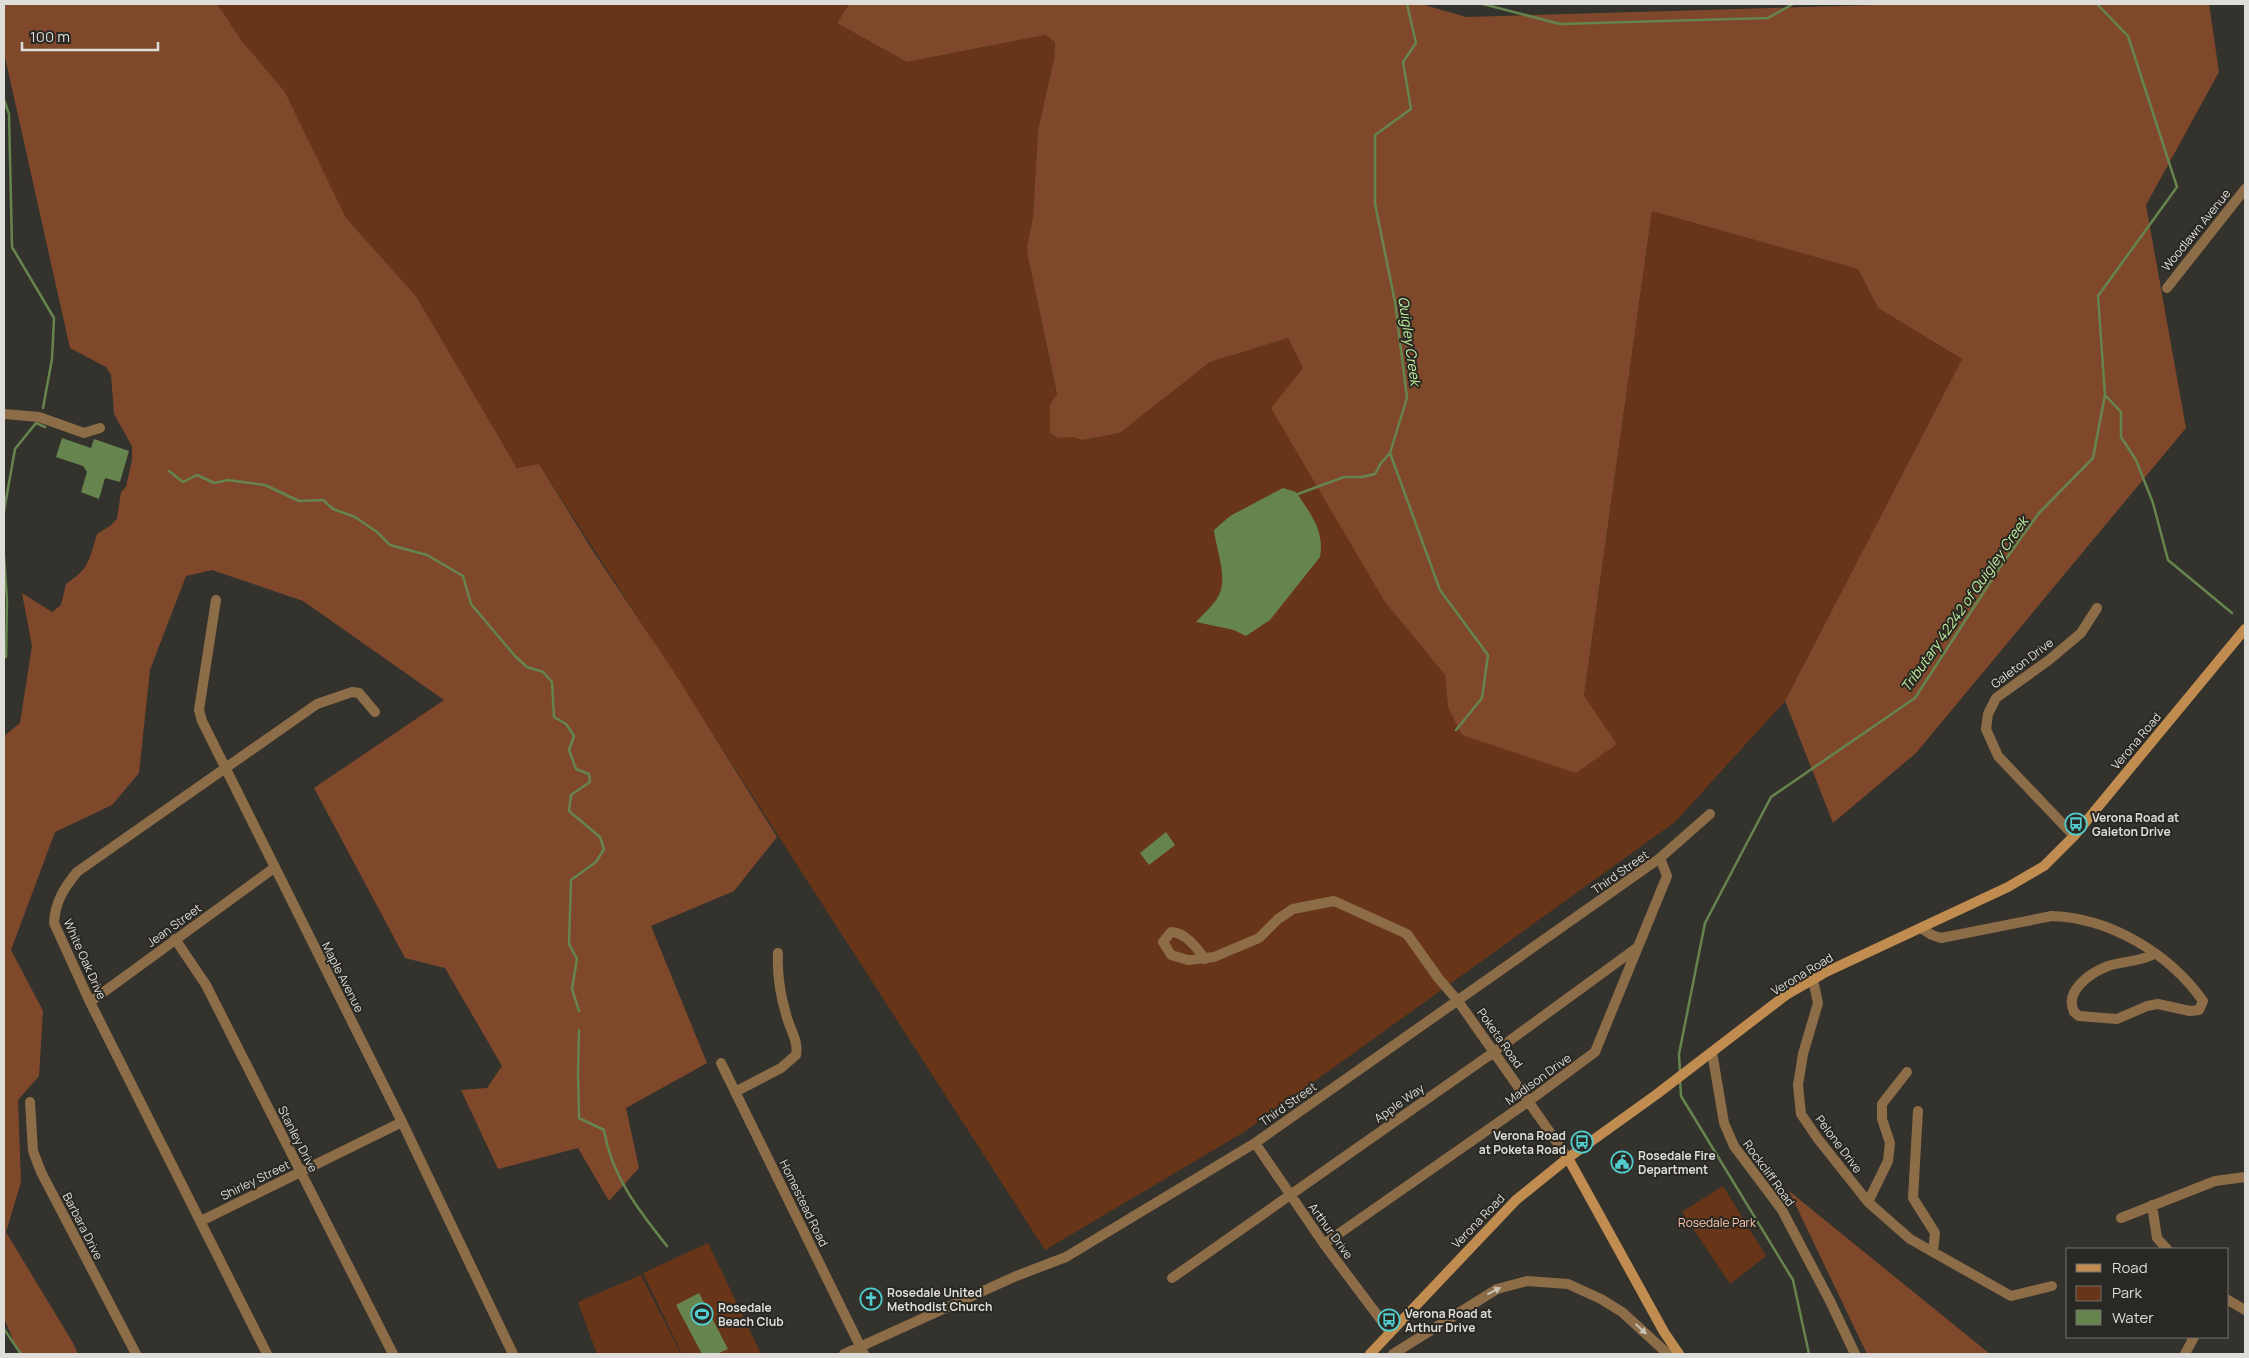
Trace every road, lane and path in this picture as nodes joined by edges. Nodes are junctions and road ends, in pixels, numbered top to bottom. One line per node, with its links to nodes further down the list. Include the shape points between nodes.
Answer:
1 (2245, 189): 2 (street, Woodlawn Avenue)
2 (2168, 288)
3 (4, 414): 4 (street, via 39,417 84,433)
4 (100, 428)
5 (216, 600): 9 (street, Maple Avenue, via 199,710)
6 (2097, 608): 11 (street, Galeton Drive, via 2081,633 1996,698 1988,714 1986,729 1998,756)
7 (2245, 630): 11 (street, Verona Road)
8 (375, 712): 9 (street, White Oak Drive, via 359,693 352,692 317,704)
9 (224, 769): 13 (street, Maple Avenue); 22 (street, White Oak Drive, via 77,872 66,886 54,912 54,923)
10 (1710, 814): 12 (street, Third Street)
11 (2074, 836): 14 (street, Verona Road, via 2044,866 2008,887)
12 (1660, 858): 16 (street, Madison Drive, via 1667,876); 21 (street, Third Street)
13 (274, 868): 15 (street, Jean Street); 31 (street, Maple Avenue)
14 (1921, 928): 18 (street, via 1941,938 2052,916 2065,917 2118,931); 20 (street, Verona Road)
15 (175, 939): 22 (street, Jean Street); 34 (street, Stanley Drive, via 206,984)
16 (1638, 947): 23 (street, Apple Way); 29 (street, Madison Drive, via 1595,1052)
17 (778, 953): 27 (street, via 780,990 796,1042 796,1055 781,1068)
18 (2154, 954): 18 (street, via 2174,967 2196,991 2203,1001 2199,1010 2158,1004 2117,1019 2079,1016 2074,1012 2071,1000 2074,990 2096,972)
19 (1205, 959): 21 (street, Poketa Road, via 1259,938 1293,909 1334,901 1406,934)
20 (1813, 980): 24 (street, Verona Road, via 1786,995); 37 (street, Pelone Drive, via 1818,1003 1803,1054 1798,1086 1801,1114)
21 (1458, 1001): 23 (street, Poketa Road); 32 (street, Third Street)
22 (90, 1002): 40 (street, White Oak Drive)
23 (1494, 1052): 29 (street, Poketa Road); 36 (street, Apple Way)
24 (1712, 1052): 33 (street, Verona Road); 60 (street, Rockcliff Road, via 1724,1123 1734,1146 1782,1210)
25 (721, 1063): 27 (street, Homestead Road)
26 (1907, 1072): 37 (street, Pelone Drive, via 1882,1104 1882,1119 1890,1143 1888,1161)
27 (735, 1092): 50 (street, Homestead Road)
28 (30, 1102): 51 (street, Barbara Drive, via 33,1151 41,1172)
29 (1529, 1102): 33 (street, Poketa Road); 41 (street, Madison Drive)
30 (1918, 1111): 43 (street, via 1913,1198 1935,1233)
31 (402, 1122): 34 (street, Shirley Street); 54 (street, Maple Avenue)
32 (1255, 1143): 36 (street, Arthur Drive); 50 (street, Third Street, via 1066,1257 1014,1277)
33 (1568, 1158): 48 (street, Verona Road, via 1516,1200); 59 (street, Poketa Road)
34 (300, 1172): 40 (street, Shirley Street); 53 (street, Stanley Drive)
35 (2245, 1178): 38 (street, via 2215,1180)
36 (1289, 1195): 41 (street, Arthur Drive); 44 (street, Apple Way)
37 (1868, 1202): 43 (street, Pelone Drive, via 1910,1239)
38 (2152, 1205): 39 (street); 42 (street, via 2157,1238)
39 (2120, 1218)
40 (201, 1221): 52 (street, White Oak Drive)
41 (1324, 1244): 48 (street, Arthur Drive)
42 (2166, 1248)
43 (1933, 1252): 45 (street, Pelone Drive, via 2011,1296)
44 (1172, 1278)
45 (2052, 1286)
46 (2229, 1301): 47 (street)
47 (2245, 1310)
48 (1390, 1332): 56 (street, Verona Road)
49 (2193, 1338): 61 (street)
50 (863, 1351): 55 (street, Third Street)
51 (136, 1354)
52 (266, 1354)
53 (393, 1354)
54 (513, 1354)
55 (844, 1354)
56 (1370, 1354)
57 (1393, 1354): 58 (street, one-way to 58, via 1497,1289 1527,1281 1568,1284 1601,1299 1622,1312)
58 (1668, 1354)
59 (1679, 1354)
60 (1855, 1354)
61 (2185, 1354)

